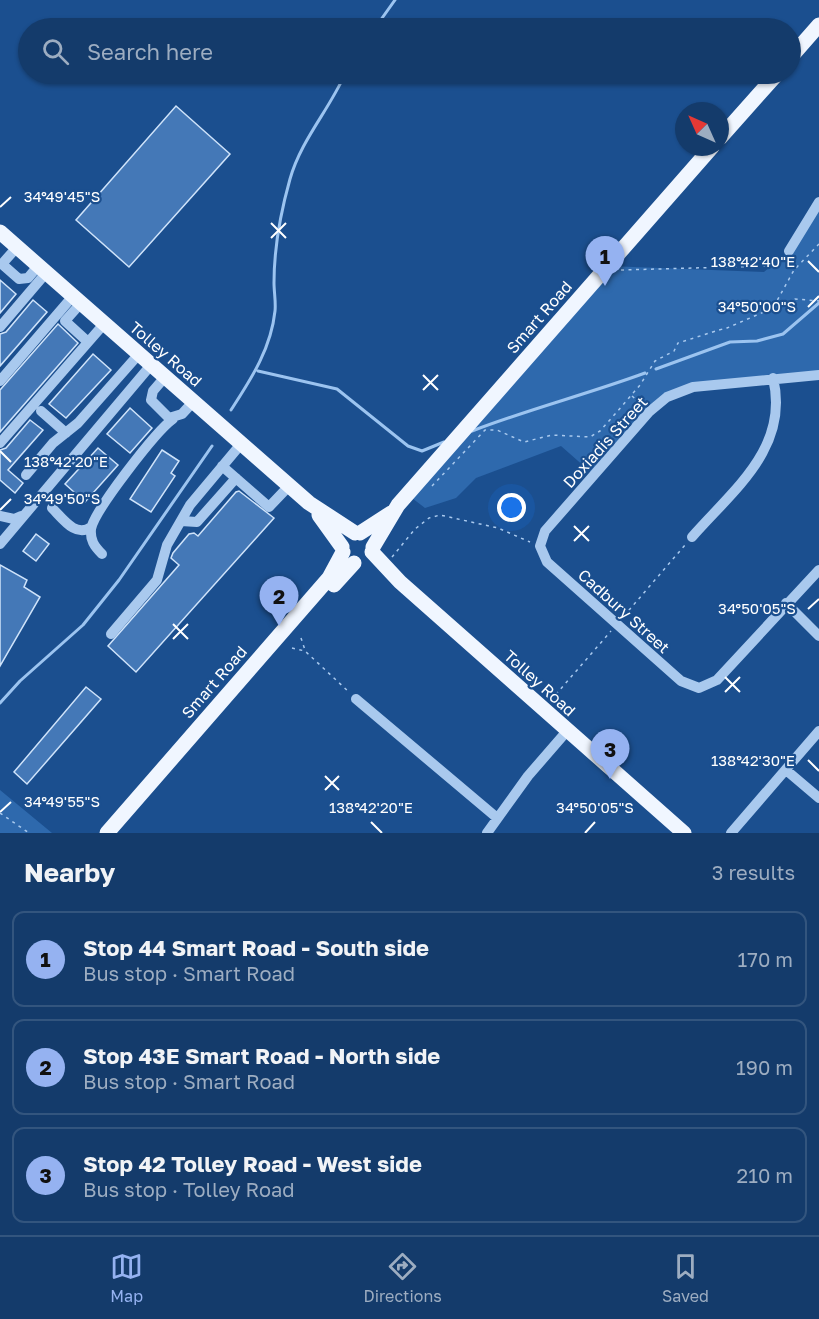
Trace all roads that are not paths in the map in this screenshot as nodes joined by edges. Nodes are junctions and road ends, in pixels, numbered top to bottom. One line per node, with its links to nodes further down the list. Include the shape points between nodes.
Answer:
1 (819, 25): 2 (main road)
2 (801, 45)
3 (768, 84): 4 (main road)
4 (729, 128)
5 (704, 156): 34 (main road, Smart Road)
6 (819, 202): 9 (street)
7 (2, 237): 8 (main road, Tolley Road)
8 (17, 247): 10 (street); 11 (main road, Tolley Road)
9 (789, 251)
10 (1, 265): 11 (street, via 20,279)
11 (42, 269): 12 (main road, Tolley Road); 14 (street)
12 (77, 300): 13 (main road, Tolley Road); 15 (street, via 64,321); 21 (street)
13 (104, 324): 15 (street); 16 (main road, Tolley Road)
14 (0, 327)
15 (88, 342): 26 (street)
16 (139, 354): 17 (main road, Tolley Road); 25 (street)
17 (151, 365): 19 (main road, Tolley Road); 36 (street)
18 (819, 375): 20 (street, Doxiadis Street)
19 (165, 377): 22 (main road, Tolley Road); 24 (street, via 151,400)
20 (773, 378): 40 (street, via 778,406 776,425 765,451); 42 (street, Doxiadis Street, via 693,387 667,397 649,412 545,531)
21 (0, 381)
22 (193, 402): 24 (street); 27 (main road, Tolley Road)
23 (41, 411): 25 (street)
24 (173, 419): 38 (street, via 136,460)
25 (66, 433): 29 (street)
26 (0, 443)
27 (241, 444): 28 (street); 31 (main road, Tolley Road)
28 (222, 466): 30 (street); 37 (street)
29 (26, 475)
30 (236, 478): 31 (street, via 269,507); 37 (street, via 197,522)
31 (289, 486): 32 (main road, Tolley Road)
32 (309, 503): 39 (main road, Tolley Road); 43 (main road, Tolley Road)
33 (52, 508): 38 (street, via 76,530 82,532)
34 (393, 512): 39 (main road, Smart Road); 45 (main road, Smart Road)
35 (0, 516): 36 (street)
36 (22, 516): 41 (street)
37 (181, 521): 48 (street, via 167,546 157,580)
38 (92, 527): 44 (street, via 93,544)
39 (358, 533): 43 (main road, Smart Road, via 346,538); 45 (main road, Tolley Road, via 365,535)
40 (692, 537)
41 (0, 544)
42 (540, 546): 47 (street, Cadbury Street, via 547,562 681,681 699,688 717,680)
43 (343, 550): 45 (main road, Tolley Road, via 345,557); 56 (main road, Smart Road, via 329,578)
44 (102, 554)
45 (366, 556): 51 (main road, Tolley Road); 57 (main road, Smart Road)
46 (819, 570): 47 (street)
47 (786, 603): 49 (street)
48 (111, 634)
49 (819, 636)
50 (356, 699): 55 (street)
51 (567, 731): 55 (street); 59 (main road, Tolley Road)
52 (819, 731): 53 (street)
53 (786, 770): 54 (street); 60 (street)
54 (819, 798)
55 (496, 817): 58 (street)
56 (107, 833)
57 (116, 833)
58 (487, 833)
59 (684, 833)
60 (731, 833)

